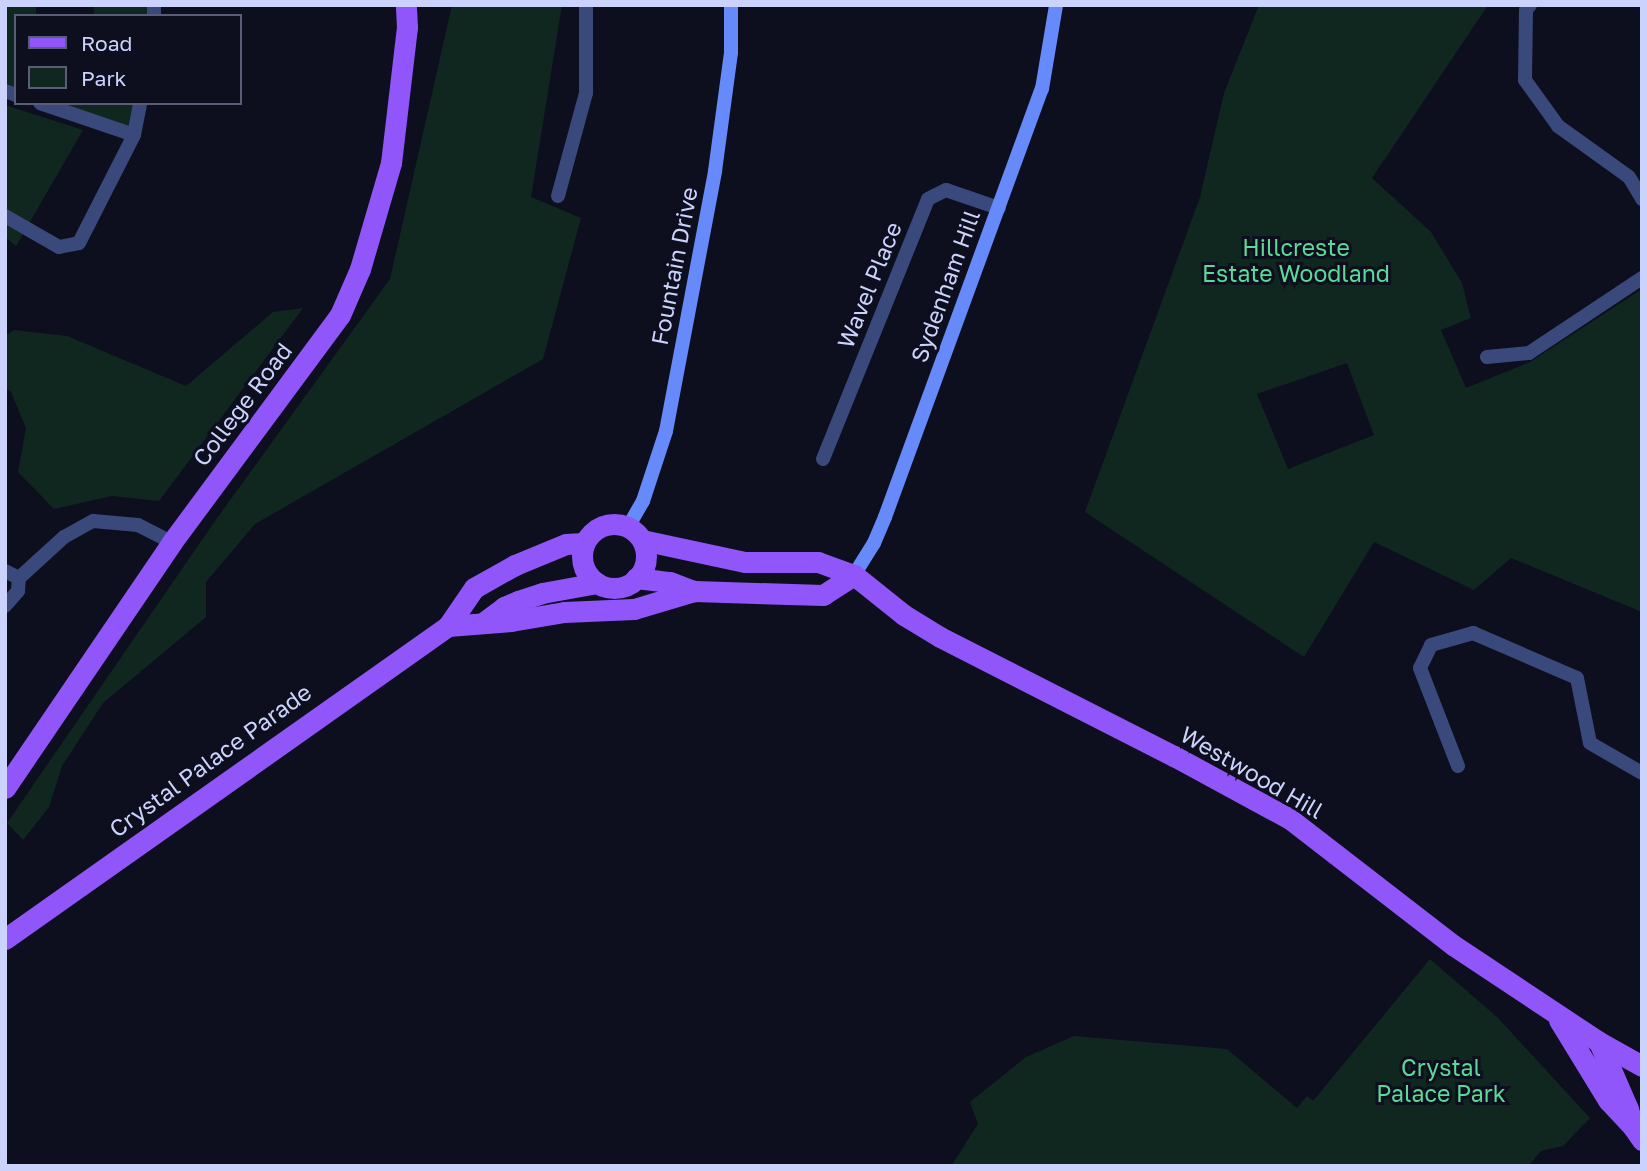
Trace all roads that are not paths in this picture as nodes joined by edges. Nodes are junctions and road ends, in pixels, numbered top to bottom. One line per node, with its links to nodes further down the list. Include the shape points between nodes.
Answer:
1 (406, 5): 17 (main road, College Road, via 408,26 391,163 360,269 333,326)
2 (586, 5): 9 (street, via 586,93)
3 (731, 5): 16 (street, Fountain Drive, via 731,52 715,171 669,418)
4 (1056, 5): 11 (street, Sydenham Hill, via 1042,89)
5 (1530, 5): 10 (street, via 1525,80 1558,125 1629,177)
6 (46, 105): 8 (street)
7 (140, 105): 8 (street)
8 (134, 135): 12 (street, via 79,243 59,247)
9 (558, 196)
10 (1642, 199)
11 (999, 208): 15 (street, Wavel Place, via 946,190 928,199); 20 (street, Sydenham Hill, via 885,517)
12 (5, 216)
13 (1642, 278): 14 (street, via 1529,353)
14 (1487, 357)
15 (823, 459)
16 (635, 533): 18 (main road, via 604,525); 20 (main road, Westwood Hill, via 745,562 818,562); 22 (main road, via 645,560)
17 (172, 542): 21 (street, via 138,525 93,521 64,537); 30 (main road, College Road)
18 (583, 543): 23 (main road, via 582,562); 27 (main road, Crystal Palace Parade, via 566,544 515,565 474,588)
19 (5, 571): 21 (street)
20 (854, 575): 24 (main road, via 823,595); 32 (main road, Westwood Hill, via 940,637 1290,819 1453,945)
21 (19, 578): 25 (street, via 18,591)
22 (636, 578): 23 (main road, via 618,588); 24 (main road, via 670,582)
23 (597, 583): 26 (main road, via 518,601)
24 (694, 591): 26 (main road, via 634,609)
25 (5, 607)
26 (483, 623): 27 (main road)
27 (447, 626): 31 (main road, Crystal Palace Parade)
28 (1458, 766): 29 (street, via 1420,668 1431,645 1472,633 1577,678 1590,743)
29 (1642, 773)
30 (5, 788)
31 (5, 939)
32 (1555, 1013): 33 (main road, Westwood Hill); 35 (main road, via 1608,1100)
33 (1599, 1042): 34 (main road, Westwood Hill); 35 (main road)
34 (1642, 1066)
35 (1637, 1134)

